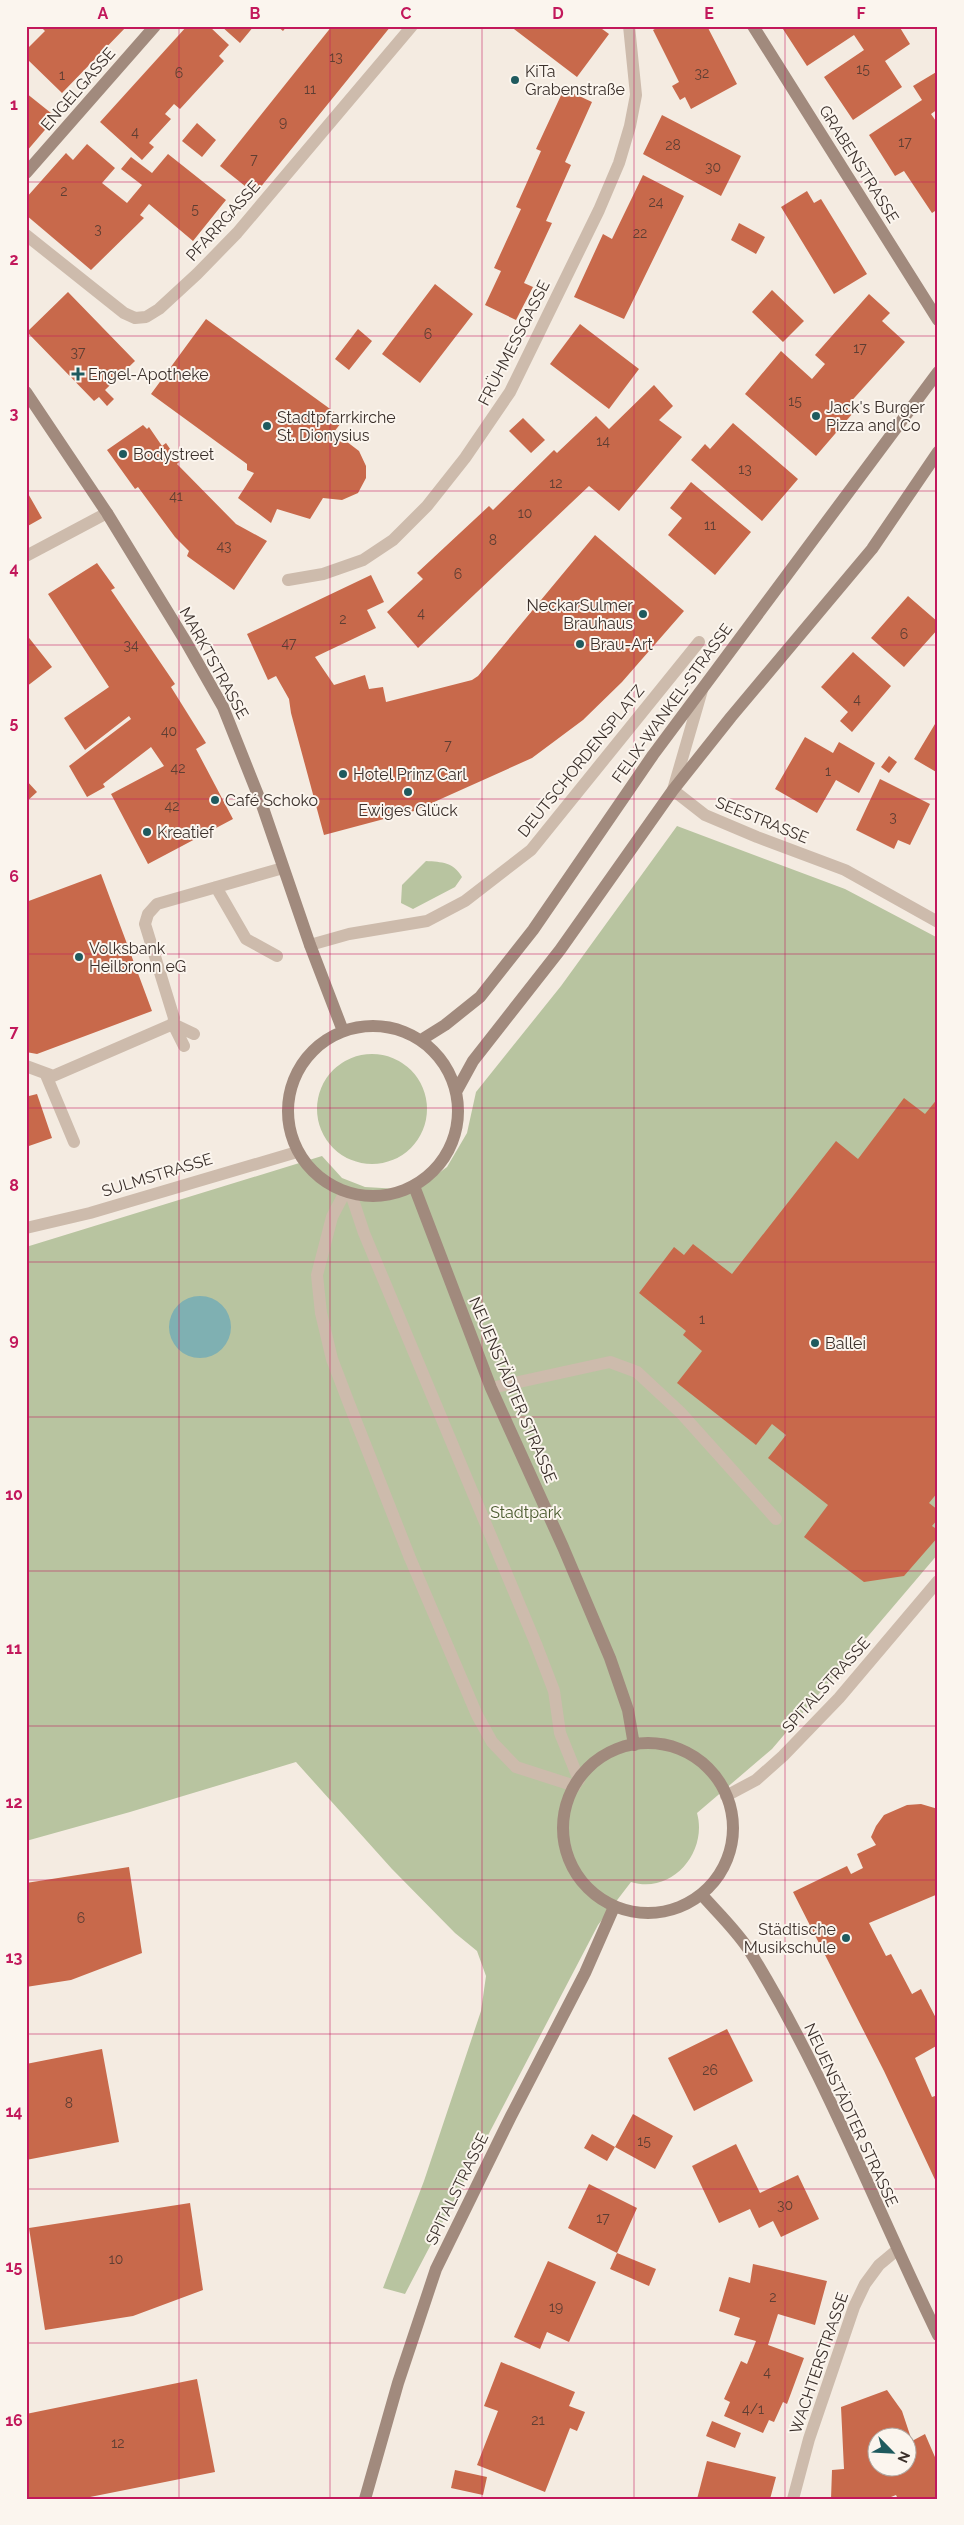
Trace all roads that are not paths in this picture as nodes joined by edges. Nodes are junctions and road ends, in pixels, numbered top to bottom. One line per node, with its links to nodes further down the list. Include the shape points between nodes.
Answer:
1 (155, 26): 5 (main road, ENGELGASSE)
2 (412, 26): 6 (street, PFARRGASSE, via 237,233 191,280 146,316 136,318 124,313)
3 (629, 26): 13 (street, FRÜHMESSGASSE, via 636,95 619,163 510,392 465,458 427,506 393,540 363,560 323,574)
4 (753, 26): 7 (main road, GRABENSTRASSE)
5 (26, 173)
6 (26, 235)
7 (938, 320)
8 (938, 372): 15 (main road, FELIX-WANKEL-STRASSE)
9 (26, 392): 11 (main road, MARKTSTRASSE)
10 (938, 452): 16 (main road, via 872,549)
11 (106, 513): 12 (street); 17 (main road, MARKTSTRASSE, via 223,707)
12 (26, 556)
13 (288, 580)
14 (699, 642): 20 (street, DEUTSCHORDENSPLATZ, via 531,850 465,901 427,921 349,934)
15 (702, 687): 16 (street); 25 (main road, FELIX-WANKEL-STRASSE, via 533,930 486,990 445,1025)
16 (673, 790): 19 (street, SEESTRASSE, via 705,815 844,870); 29 (main road, via 560,950 473,1061)
17 (283, 868): 18 (street); 20 (main road, MARKTSTRASSE)
18 (216, 887): 21 (street, via 246,939); 22 (street, via 157,904 148,914 145,924 174,1018)
19 (938, 922)
20 (310, 945): 23 (main road, MARKTSTRASSE)
21 (277, 956)
22 (173, 1024): 24 (street); 26 (street); 28 (street, via 53,1076)
23 (343, 1030): 25 (main road, via 383,1026); 31 (main road, via 324,1040 296,1071 289,1091 287,1112 289,1132)
24 (194, 1034)
25 (421, 1040): 29 (main road, via 444,1063)
26 (184, 1046)
27 (26, 1066): 28 (street)
28 (46, 1075): 30 (street)
29 (456, 1092): 32 (main road, via 458,1119 451,1146 436,1169)
30 (74, 1142)
31 (297, 1152): 33 (main road, via 311,1171 330,1186); 34 (street, SULMSTRASSE, via 90,1213)
32 (414, 1186): 33 (main road, via 384,1196); 35 (main road, NEUENSTÄDTER STRASSE)
33 (348, 1193): 39 (street, via 536,1644 554,1691 560,1733); 39 (street, via 332,1217 317,1274 321,1313 332,1359 348,1401 410,1558 477,1716 492,1742 516,1767)
34 (26, 1228)
35 (491, 1388): 36 (street, via 610,1362 637,1372 681,1413); 38 (main road, NEUENSTÄDTER STRASSE, via 564,1547 610,1658 628,1710)
36 (776, 1519)
37 (938, 1581): 40 (street, SPITALSTRASSE, via 839,1698 784,1756 756,1780)
38 (634, 1745): 39 (main road, via 613,1751 589,1767); 40 (main road, via 661,1744 681,1749 712,1772)
39 (577, 1783): 42 (main road, via 564,1815 564,1841 572,1866 587,1888)
40 (726, 1796): 41 (main road, via 732,1814 733,1836 728,1858 716,1881)
41 (702, 1895): 42 (main road, via 678,1909 652,1914); 43 (main road, NEUENSTÄDTER STRASSE, via 748,1948 813,2065)
42 (614, 1907): 45 (main road, SPITALSTRASSE, via 585,1973 510,2116 436,2269)
43 (897, 2250): 44 (main road, NEUENSTÄDTER STRASSE); 46 (street, WACHTERSTRASSE, via 869,2278 854,2307 809,2439)
44 (938, 2335)
45 (364, 2499)
46 (793, 2499)

